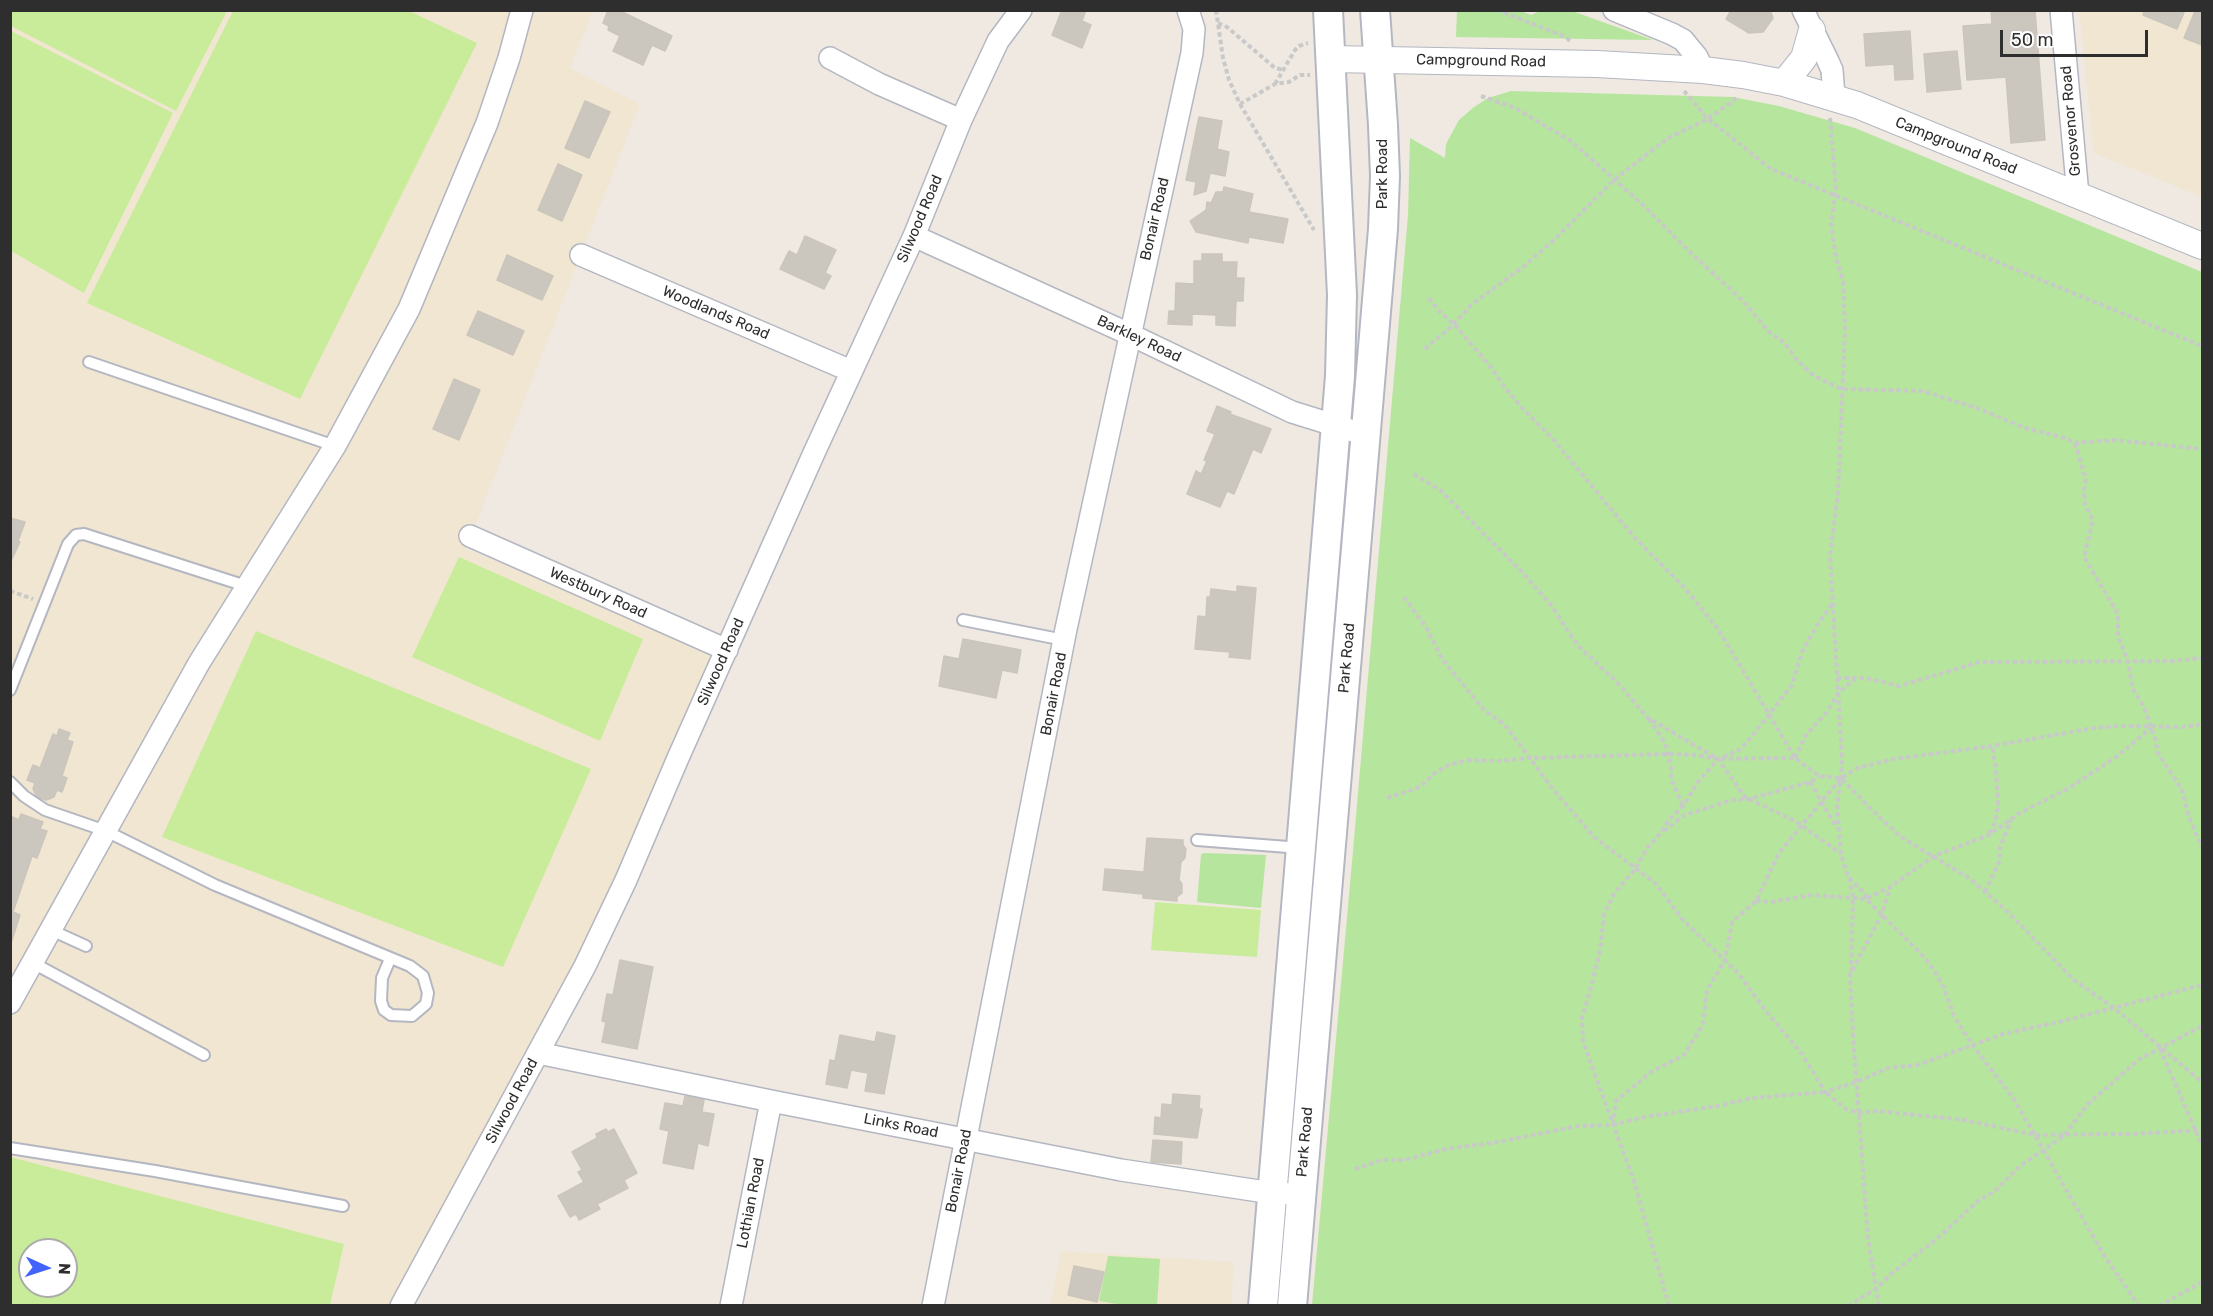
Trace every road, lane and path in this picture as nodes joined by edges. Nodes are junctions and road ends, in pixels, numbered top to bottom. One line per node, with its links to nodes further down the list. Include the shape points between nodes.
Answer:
1 (522, 10): 45 (street, via 487,123 409,309)
2 (1021, 10): 26 (street, Silwood Road, via 998,41)
3 (1188, 10): 36 (street, Bonair Road, via 1194,38)
4 (1216, 10): 11 (path)
5 (1328, 10): 14 (main road, Park Road)
6 (1375, 10): 15 (main road, Park Road)
7 (1497, 10): 12 (path, via 1566,37)
8 (1614, 10): 17 (street, via 1683,40)
9 (2061, 10): 29 (street, Grosvenor Road)
10 (1807, 20): 18 (street, via 1804,58); 24 (street, via 1832,70)
11 (1218, 23): 16 (path, via 1275,68); 23 (path, via 1229,80)
12 (1572, 43)
13 (830, 58): 26 (street)
14 (1321, 59): 15 (street, Campground Road); 16 (path, via 1299,46); 19 (path, via 1289,81); 42 (main road, Park Road, via 1342,295)
15 (1379, 60): 17 (street, Campground Road); 43 (main road, Park Road, via 1384,187)
16 (1285, 70): 19 (path)
17 (1703, 70): 18 (street, Campground Road)
18 (1784, 82): 24 (street, Campground Road)
19 (1275, 84): 23 (path)
20 (1684, 90): 25 (path)
21 (1739, 93): 25 (path)
22 (1481, 96): 27 (path, via 1515,108 1571,141)
23 (1240, 104): 30 (path)
24 (1832, 105): 28 (path); 29 (street, Campground Road)
25 (1708, 118): 27 (path, via 1668,138); 28 (path, via 1771,169)
26 (961, 120): 31 (street, Silwood Road)
27 (1614, 180): 35 (path, via 1548,246 1471,305); 41 (path, via 1743,300 1768,332 1785,343 1814,376)
28 (1835, 195): 37 (path); 41 (path, via 1831,224 1843,280 1845,330)
29 (2078, 195): 32 (street, Campground Road)
30 (1317, 235)
31 (914, 236): 36 (street, Barkley Road); 40 (street, Silwood Road)
32 (2202, 246)
33 (581, 255): 40 (street, Woodlands Road)
34 (1429, 298): 35 (path)
35 (1454, 324): 38 (path); 63 (path, via 1635,538 1719,629)
36 (1129, 334): 42 (street, Barkley Road, via 1292,412); 55 (street, Bonair Road)
37 (2202, 346)
38 (1425, 349)
39 (90, 362): 45 (lane)
40 (851, 371): 56 (street, Silwood Road)
41 (1842, 389): 44 (path, via 1923,391); 53 (path, via 1838,494 1830,555)
42 (1336, 427): 43 (street, Barkley Road); 87 (main road, Park Road)
43 (1366, 435): 129 (main road, Park Road)
44 (2075, 443): 46 (path, via 2115,440); 58 (path, via 2086,480 2085,505 2093,520 2084,557 2118,615 2118,636)
45 (335, 446): 49 (street)
46 (2202, 448)
47 (1414, 474): 64 (path, via 1440,490 1522,572 1551,605 1578,646)
48 (470, 536): 56 (street, Westbury Road)
49 (246, 586): 52 (lane, via 84,534 72,537 68,544); 83 (street)
50 (10, 591): 52 (path)
51 (1404, 597): 69 (path, via 1426,627 1442,659)
52 (45, 603): 61 (lane)
53 (1833, 603): 59 (path); 63 (path, via 1802,652 1792,685)
54 (963, 620): 55 (lane)
55 (1064, 640): 123 (street, Bonair Road)
56 (727, 650): 111 (street, Silwood Road, via 626,880)
57 (2202, 658): 58 (path)
58 (2128, 662): 60 (path, via 1980,662 1899,686); 66 (path, via 2133,689)
59 (1837, 678): 60 (path); 62 (path)
60 (1856, 678): 62 (path)
61 (10, 690)
62 (1838, 693): 70 (path, via 1806,735); 73 (path)
63 (1768, 716): 70 (path); 71 (path, via 1739,750)
64 (1648, 718): 68 (path); 71 (path)
65 (2202, 724): 66 (path)
66 (2151, 728): 67 (path, via 2094,729); 80 (path, via 2069,788); 88 (path, via 2158,753 2181,790)
67 (1992, 746): 73 (path, via 1894,759 1857,768); 85 (path, via 1998,804)
68 (1668, 754): 69 (path); 71 (path); 79 (path, via 1671,779)
69 (1529, 758): 76 (path, via 1467,760 1449,765 1421,786); 91 (path, via 1594,837)
70 (1795, 758): 71 (path); 72 (path)
71 (1718, 759): 77 (path); 79 (path)
72 (1819, 776): 73 (path); 75 (path)
73 (1842, 778): 78 (path); 82 (path); 90 (path, via 1901,837)
74 (10, 782): 83 (lane, via 45,810)
75 (1810, 782): 77 (path); 78 (path)
76 (1387, 798)
77 (1749, 799): 81 (path); 84 (path, via 1732,800 1685,815)
78 (1821, 802): 81 (path); 82 (path)
79 (1683, 806): 84 (path)
80 (2012, 819): 85 (path); 94 (path)
81 (1803, 825): 89 (path); 97 (path, via 1779,853)
82 (1838, 830): 89 (path)
83 (106, 831): 99 (street); 101 (lane, via 215,885)
84 (1660, 834): 91 (path)
85 (1989, 835): 90 (path)
86 (1197, 840): 87 (lane)
87 (1302, 848): 128 (main road, Park Road)
88 (2202, 848)
89 (1841, 854): 92 (path)
90 (1934, 856): 93 (path); 94 (path)
91 (1635, 869): 102 (path, via 1655,883 1683,920); 118 (path, via 1614,894 1604,914 1600,951 1581,1017 1583,1042)
92 (1848, 877): 95 (path); 96 (path)
93 (1890, 887): 96 (path); 98 (path)
94 (1985, 892): 107 (path, via 2074,980)
95 (1853, 897): 96 (path); 97 (path, via 1811,895); 104 (path)
96 (1866, 899): 98 (path)
97 (1756, 901): 102 (path, via 1732,922)
98 (1882, 914): 104 (path); 109 (path, via 1926,959)
99 (51, 930): 100 (lane); 103 (street)
100 (86, 946)
101 (390, 959): 101 (lane, via 418,970 427,985 426,1004 412,1016 391,1015 384,1010 382,978)
102 (1725, 960): 115 (path, via 1802,1054); 118 (path, via 1707,990 1703,1024 1684,1055 1651,1072 1616,1101)
103 (33, 963): 106 (street); 112 (lane)
104 (1851, 975): 113 (path)
105 (2202, 985): 107 (path)
106 (10, 1003)
107 (2114, 1008): 109 (path, via 2003,1034); 110 (path)
108 (2202, 1026): 110 (path)
109 (1973, 1046): 113 (path, via 1918,1065 1888,1068); 121 (path, via 2014,1099)
110 (2160, 1048): 114 (path); 119 (path); 122 (path, via 2138,1060 2087,1105)
111 (538, 1053): 116 (street, Links Road); 133 (street, Silwood Road)
112 (204, 1055)
113 (1856, 1082): 115 (path); 117 (path)
114 (2202, 1082)
115 (1825, 1092): 117 (path, via 1846,1109); 118 (path, via 1751,1098)
116 (771, 1101): 123 (street, Links Road); 134 (street, Lothian Road)
117 (1859, 1113): 121 (path, via 1877,1111 1964,1120); 132 (path, via 1868,1238)
118 (1613, 1125): 127 (path, via 1578,1126 1404,1160 1382,1160); 138 (path, via 1635,1184)
119 (2196, 1130): 120 (path); 122 (path); 124 (path)
120 (2202, 1130)
121 (2035, 1135): 122 (path); 126 (path)
122 (2064, 1136): 126 (path)
123 (965, 1139): 128 (street, Links Road, via 1121,1170); 135 (street, Bonair Road)
124 (2202, 1144)
125 (10, 1148): 130 (lane)
126 (2043, 1149): 132 (path); 141 (path, via 2105,1257)
127 (1355, 1169)
128 (1273, 1191): 129 (street, Links Road); 136 (main road, Park Road)
129 (1301, 1195): 137 (main road, Park Road)
130 (343, 1206)
131 (2202, 1282): 142 (path)
132 (1877, 1288): 139 (path); 140 (path)
133 (401, 1305)
134 (731, 1305)
135 (933, 1305)
136 (1263, 1305)
137 (1292, 1305)
138 (1669, 1305)
139 (1848, 1305)
140 (1879, 1305)
141 (2139, 1305)
142 (2159, 1305)

